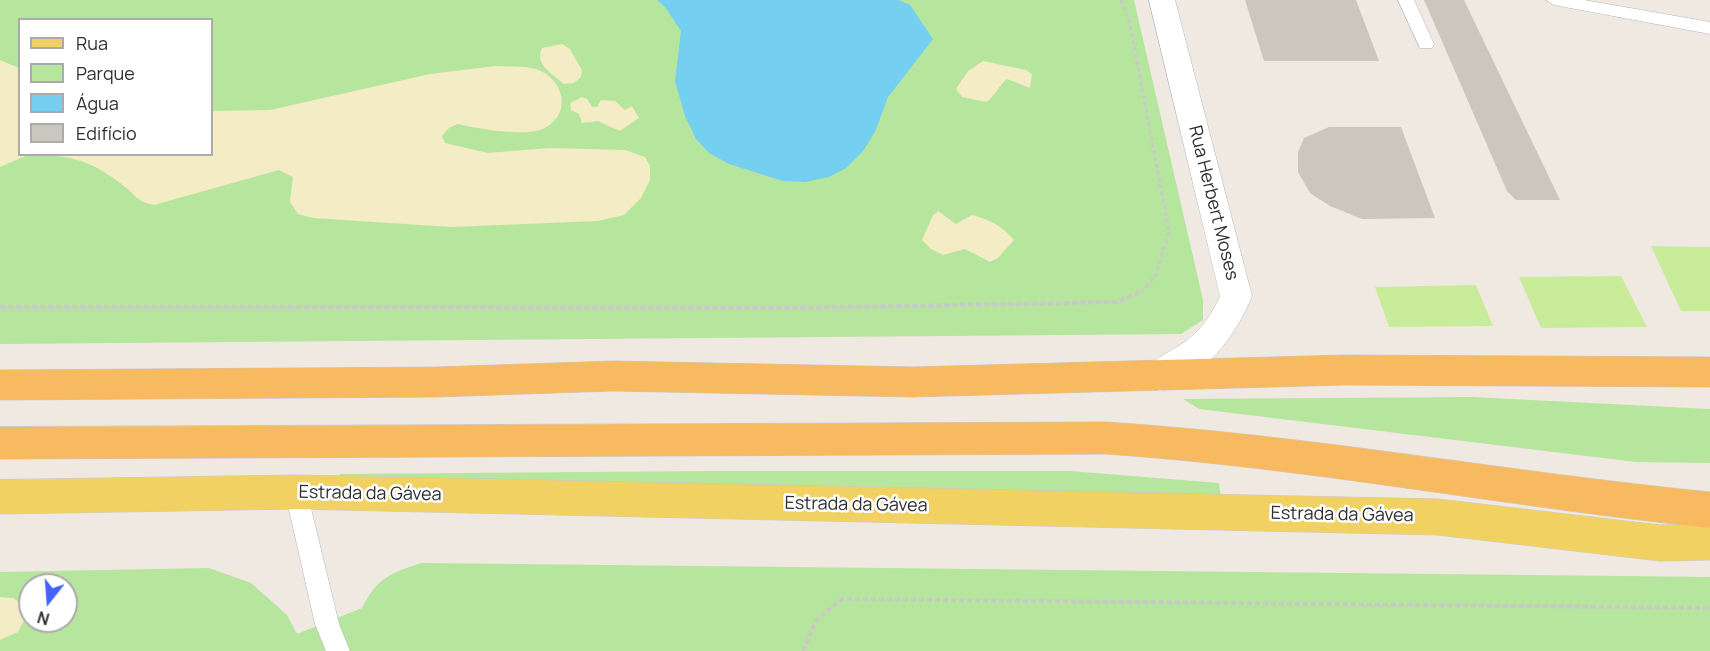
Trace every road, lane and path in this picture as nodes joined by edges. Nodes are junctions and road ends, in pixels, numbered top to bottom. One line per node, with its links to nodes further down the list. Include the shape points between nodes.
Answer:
1 (1121, 0): 7 (path, via 1129,20 1169,231 1156,275 1143,291 1116,302 798,308)
2 (1162, 0): 9 (street, Rua Herbert Moses, via 1236,296 1227,322 1208,344)
3 (1406, 0): 6 (lane)
4 (1554, 0): 5 (lane)
5 (1710, 28)
6 (1426, 44)
7 (0, 307)
8 (1710, 372): 9 (highway, via 1344,370)
9 (1160, 376): 10 (highway, via 913,382 612,376 436,382)
10 (0, 385)
11 (0, 443): 14 (highway, via 1106,438 1239,449)
12 (296, 492): 13 (main road, Estrada da Gávea); 15 (main road, Estrada da Gávea, via 1438,518 1660,543); 17 (lane, via 327,624)
13 (0, 496)
14 (1710, 510)
15 (1710, 542)
16 (1710, 608): 18 (path, via 842,599 821,612 809,628)
17 (338, 651)
18 (803, 651)

